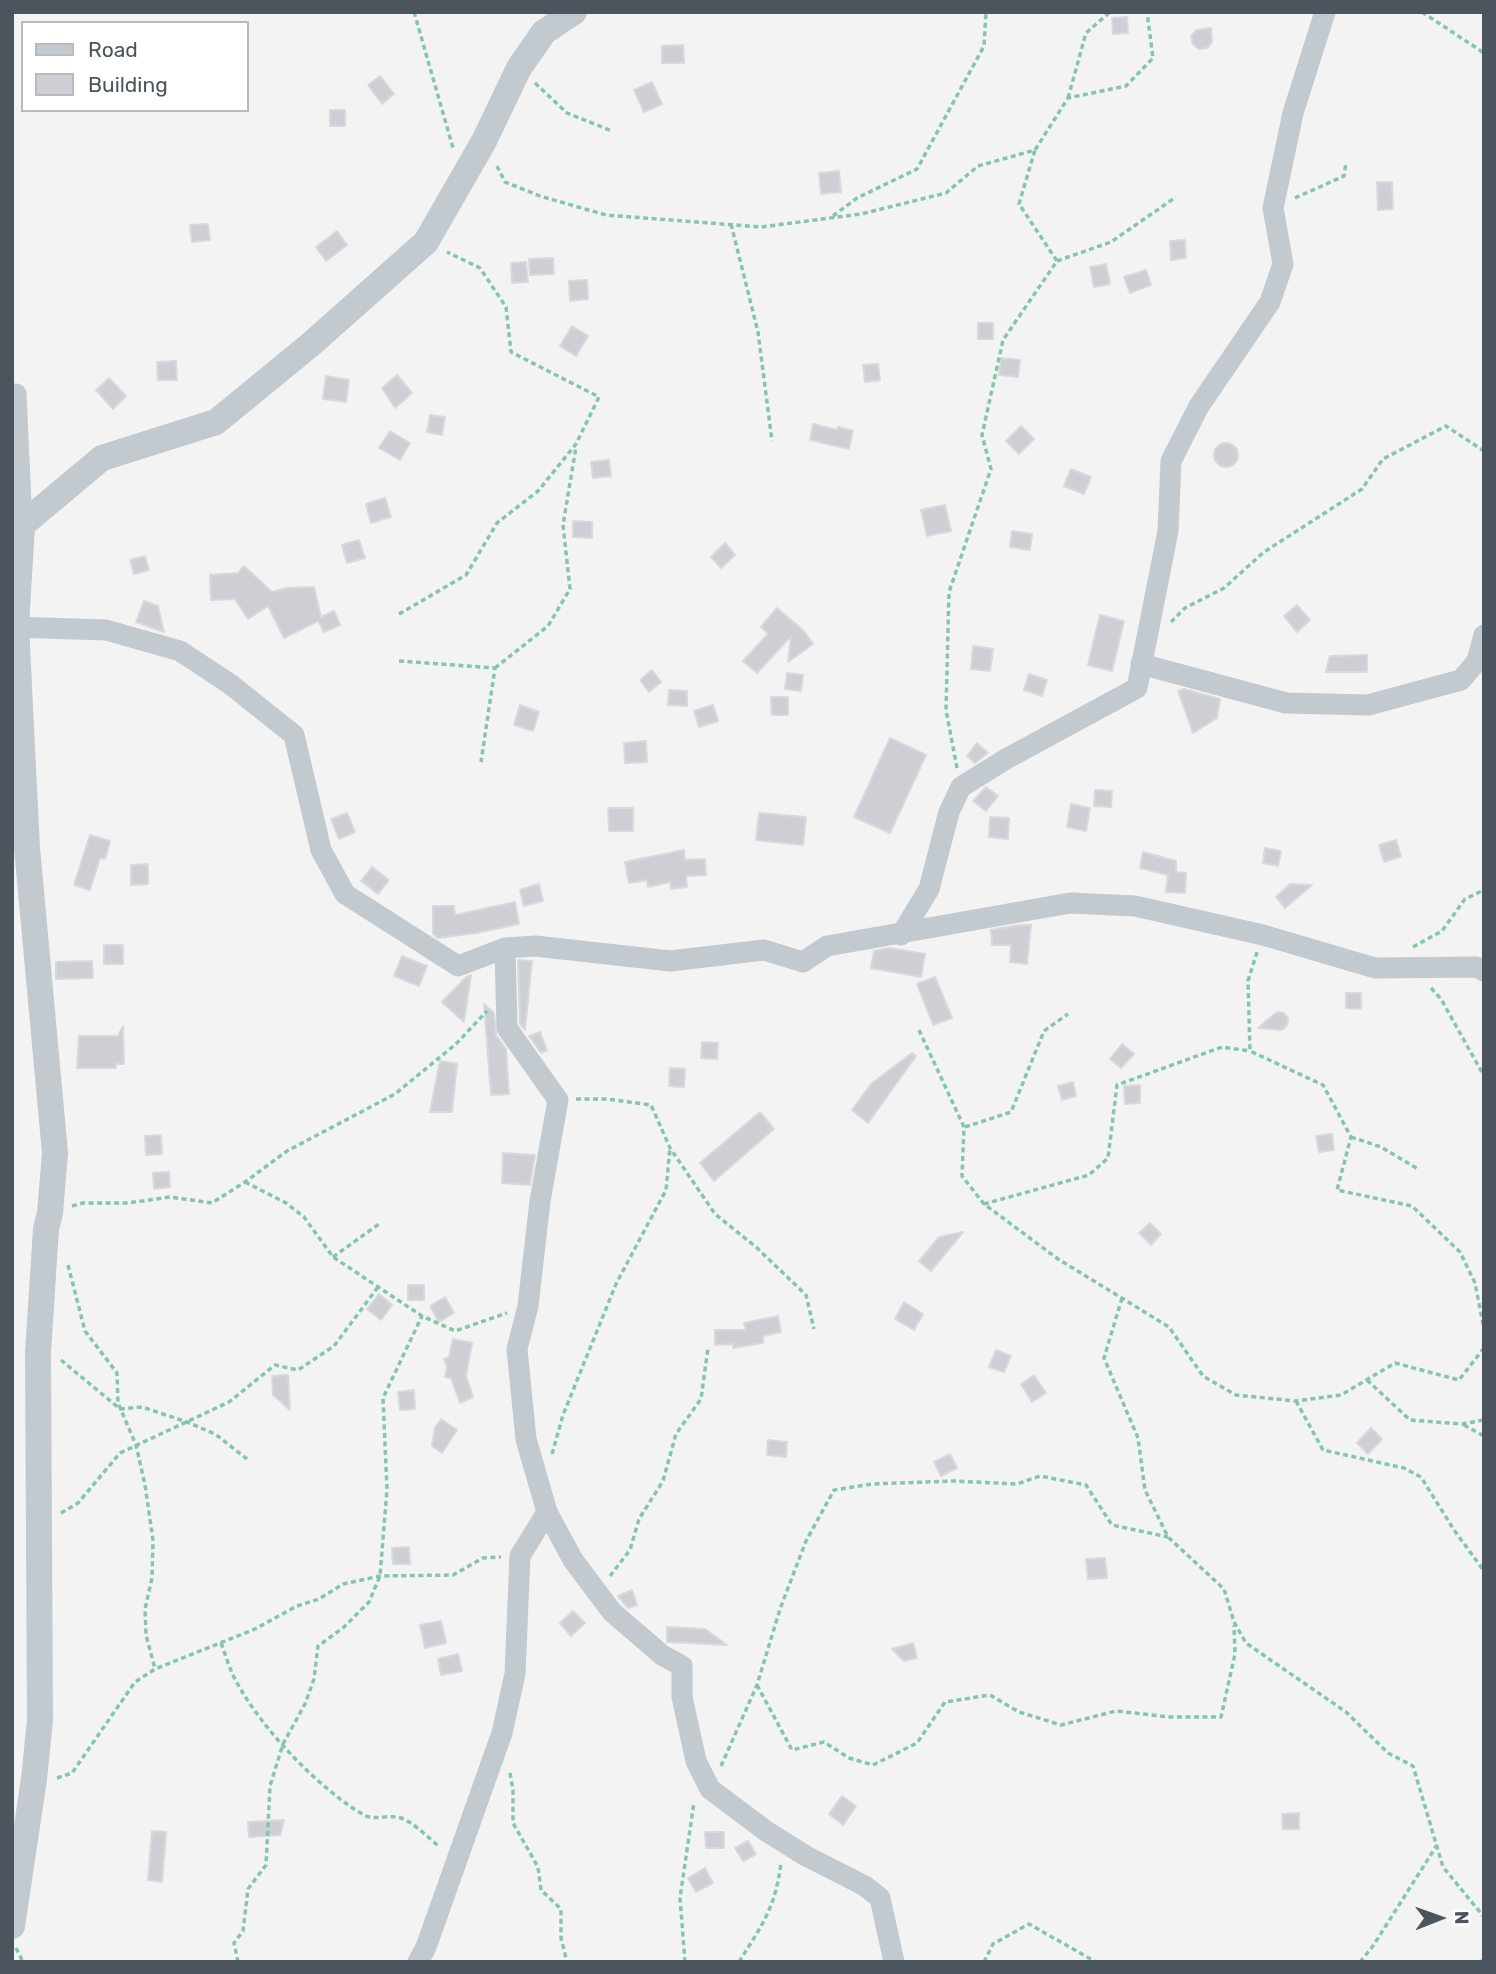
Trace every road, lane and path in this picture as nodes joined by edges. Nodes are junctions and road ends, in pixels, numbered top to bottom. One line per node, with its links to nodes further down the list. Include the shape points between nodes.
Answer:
1 (414, 12): 15 (path)
2 (575, 12): 9 (street, via 544,32)
3 (986, 12): 18 (path, via 984,46 917,169 857,198)
4 (1110, 12): 10 (path, via 1086,33)
5 (1147, 12): 10 (path, via 1153,58 1126,86)
6 (1325, 12): 17 (street, via 1293,113)
7 (1422, 12): 8 (path)
8 (1484, 53)
9 (519, 68): 11 (path, via 567,113); 12 (street)
10 (1068, 98): 13 (path)
11 (612, 131)
12 (484, 141): 15 (street); 19 (path, via 505,182 540,197 606,215)
13 (1035, 150): 18 (path, via 978,166 946,193); 21 (path, via 1019,204)
14 (1346, 162): 17 (path, via 1344,176)
15 (462, 180): 20 (street)
16 (1176, 197): 21 (path, via 1111,242)
17 (1273, 208): 32 (street, via 1283,264 1270,302 1199,406 1171,461 1168,531)
18 (831, 218): 19 (path, via 761,227)
19 (731, 224): 23 (path, via 758,332)
20 (426, 242): 24 (path, via 480,268 506,307 511,352 599,397); 26 (street, via 216,422 102,458)
21 (1057, 261): 35 (path, via 1003,340 982,435 991,469 949,592 946,710)
22 (16, 394): 26 (street)
23 (772, 441)
24 (576, 444): 27 (path, via 538,491 497,523 466,575); 33 (path, via 563,525 570,589 548,626)
25 (1484, 451): 28 (path, via 1446,426 1383,459 1362,489 1264,552 1224,588 1185,608)
26 (17, 528): 29 (street)
27 (399, 614)
28 (1169, 625)
29 (14, 627): 39 (street, via 106,630 180,651 294,735 321,850 345,894 458,966); 54 (street, via 27,848 55,1153)
30 (1484, 635): 32 (street, via 1477,661 1461,680 1368,705 1286,704)
31 (399, 661): 33 (path)
32 (1141, 664): 35 (street, via 1137,688)
33 (495, 668): 34 (path)
34 (481, 762)
35 (961, 787): 37 (street, via 949,812 929,888)
36 (1484, 890): 40 (path, via 1465,899 1442,931)
37 (901, 934): 38 (street, via 1070,903 1135,906); 39 (street, via 827,947 803,962 764,950 670,961 536,946)
38 (1263, 935): 40 (street, via 1375,968); 45 (path, via 1248,981)
39 (505, 948): 47 (street, via 507,1028)
40 (1411, 959): 41 (street); 46 (path, via 1441,999)
41 (1484, 971)
42 (491, 1007): 52 (path, via 456,1044 396,1094 287,1151)
43 (1068, 1014): 48 (path, via 1044,1031 1011,1112)
44 (919, 1030): 48 (path)
45 (1250, 1051): 49 (path, via 1323,1085); 53 (path, via 1222,1047 1117,1085 1108,1158 1089,1175)
46 (1484, 1076)
47 (558, 1100): 50 (path, via 607,1099 651,1105); 60 (street)
48 (964, 1127): 53 (path, via 962,1176)
49 (1351, 1137): 51 (path, via 1381,1147); 63 (path, via 1337,1190 1412,1206 1460,1252 1475,1283)
50 (670, 1148): 62 (path, via 715,1214 806,1295); 75 (path, via 666,1191 615,1284 563,1415)
51 (1418, 1169)
52 (245, 1182): 54 (path, via 212,1203 170,1198 83,1203); 56 (path, via 304,1217)
53 (984, 1204): 59 (path, via 1058,1259)
54 (50, 1213): 64 (street)
55 (379, 1224): 56 (path)
56 (333, 1257): 58 (path)
57 (67, 1260): 69 (path, via 85,1331 117,1373)
58 (378, 1287): 61 (path); 71 (path, via 334,1346 298,1370 275,1365 229,1402)
59 (1122, 1297): 68 (path, via 1169,1327 1203,1376 1236,1395); 79 (path, via 1104,1358 1138,1438 1145,1490)
60 (528, 1306): 61 (path, via 455,1331); 77 (street, via 517,1349 526,1439)
61 (422, 1316): 82 (path, via 383,1398 387,1489)
62 (814, 1329)
63 (1484, 1329)
64 (40, 1338): 69 (path, via 68,1368); 78 (street)
65 (708, 1348): 83 (path, via 701,1399 676,1434 663,1481 639,1518 629,1550)
66 (1484, 1348): 67 (path, via 1459,1380 1395,1363)
67 (1367, 1380): 68 (path, via 1341,1395); 72 (path, via 1410,1420)
68 (1296, 1401): 81 (path, via 1323,1450 1404,1468 1421,1478)
69 (120, 1409): 71 (path, via 142,1406); 74 (path)
70 (1484, 1420): 72 (path)
71 (187, 1422): 74 (path); 76 (path, via 215,1434)
72 (1462, 1424): 73 (path)
73 (1484, 1436)
74 (136, 1445): 78 (path, via 120,1453 78,1503); 86 (path, via 153,1540 145,1609)
75 (552, 1455)
76 (247, 1459)
77 (547, 1512): 80 (street); 83 (street, via 573,1560)
78 (40, 1524): 91 (street, via 40,1720)
79 (1168, 1537): 84 (path, via 1224,1589); 87 (path, via 1112,1525 1086,1485 1040,1476 1017,1484 954,1481 834,1490 806,1541)
80 (520, 1556): 82 (path, via 483,1558 453,1575); 95 (street, via 515,1674 502,1733)
81 (1484, 1571)
82 (380, 1576): 85 (path, via 343,1584); 88 (path, via 369,1602 318,1646 314,1679)
83 (598, 1593): 89 (street, via 612,1612 662,1655 682,1666 682,1697)
84 (1234, 1622): 87 (path, via 1235,1654 1221,1717 1116,1711 1061,1725 1020,1712 990,1695 945,1702 917,1743 873,1765 849,1758 824,1742 792,1750); 94 (path, via 1246,1643 1346,1712 1388,1753 1413,1766)
85 (221, 1643): 86 (path); 88 (path, via 240,1686)
86 (155, 1669): 91 (path, via 135,1682 72,1773)
87 (757, 1685): 92 (path)
88 (283, 1744): 95 (path, via 344,1802 368,1817 399,1817); 100 (path, via 270,1786 266,1865 248,1889 243,1931 234,1943)
89 (696, 1761): 92 (street); 103 (path, via 680,1898)
90 (509, 1767): 102 (path, via 513,1823 538,1867 541,1890 561,1909)
91 (34, 1779): 97 (street)
92 (710, 1789): 93 (street)
93 (783, 1841): 104 (path, via 770,1912); 105 (street, via 865,1885 880,1898)
94 (1437, 1844): 96 (path, via 1443,1867); 108 (path)
95 (456, 1858): 101 (street)
96 (1484, 1917)
97 (12, 1926)
98 (12, 1940): 99 (path)
99 (23, 1962)
100 (238, 1962)
101 (418, 1962)
102 (567, 1962)
103 (685, 1962)
104 (738, 1962)
105 (894, 1962)
106 (984, 1962): 107 (path, via 993,1944 1029,1924)
107 (1096, 1962)
108 (1360, 1962)

